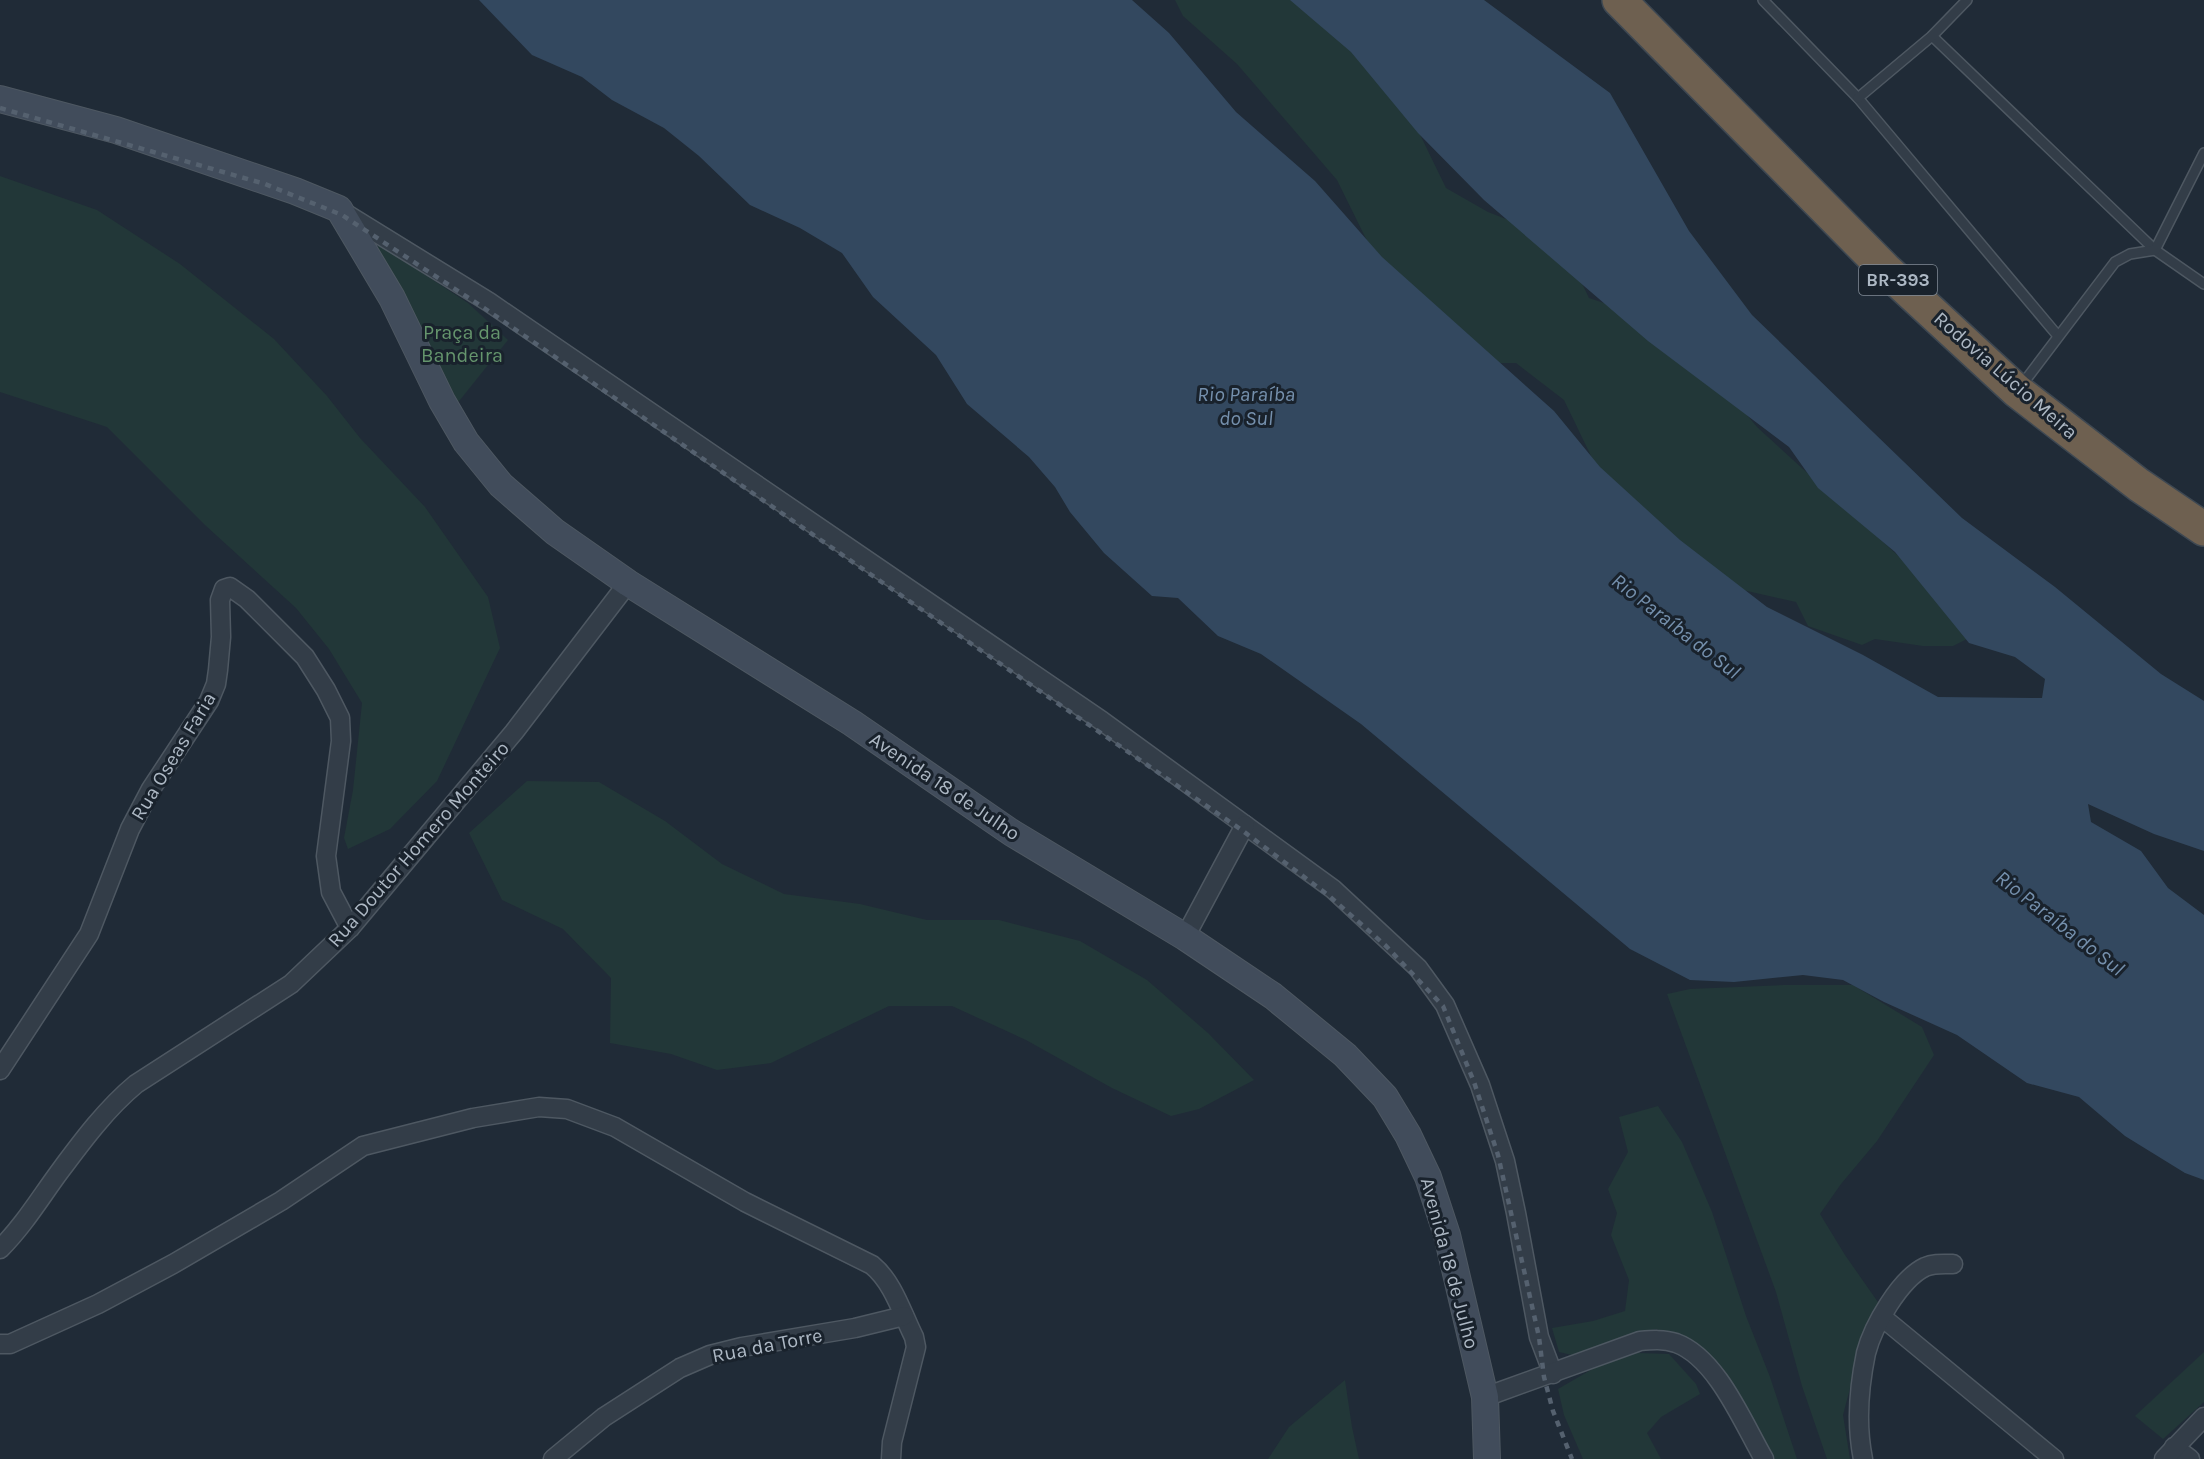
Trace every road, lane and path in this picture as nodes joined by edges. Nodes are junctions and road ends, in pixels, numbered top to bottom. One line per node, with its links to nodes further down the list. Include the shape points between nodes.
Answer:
1 (1618, 0): 12 (highway, Rodovia Lúcio Meira / BR-393, via 1885,269)
2 (1763, 0): 5 (lane)
3 (1967, 0): 4 (lane)
4 (1932, 36): 5 (lane); 9 (lane)
5 (1858, 98): 11 (lane)
6 (0, 99): 8 (main road, via 116,130)
7 (2204, 153): 9 (lane)
8 (339, 209): 14 (main road, Avenida 18 de Julho, via 392,298 466,442 501,485 555,532); 15 (street, via 489,302 1102,721)
9 (2155, 250): 10 (lane); 11 (lane, via 2130,254 2115,262)
10 (2204, 284)
11 (2058, 336): 12 (lane)
12 (2017, 391): 13 (highway, Rodovia Lúcio Meira / BR-393, via 2139,485)
13 (2204, 529)
14 (628, 583): 16 (street, Rua Doutor Homero Monteiro, via 514,732); 17 (main road, Avenida 18 de Julho, via 852,723 1012,833)
15 (1245, 825): 17 (street); 24 (street, via 1333,889 1418,968 1444,1005 1480,1085 1504,1161 1539,1337)
16 (350, 928): 18 (street, Rua Oseas Faria, via 332,891 326,856 341,741 340,718 305,657 248,599 230,587 224,589 220,600 218,670 209,701 130,829 89,934); 19 (street, Rua Doutor Homero Monteiro, via 291,984 117,1100 19,1230)
17 (1185, 937): 25 (main road, Avenida 18 de Julho, via 1273,996 1345,1055 1385,1097 1428,1177 1447,1235)
18 (0, 1070)
19 (0, 1249)
20 (1953, 1264): 22 (street, via 1939,1263 1915,1273)
21 (904, 1316): 23 (street, via 888,1282 872,1265 745,1202 615,1127 567,1108 539,1107 473,1118 363,1146 281,1201 173,1264 98,1304 10,1344); 28 (street, Rua da Torre, via 710,1354 680,1368 604,1417); 29 (street, via 916,1347)
22 (1882, 1317): 32 (street, via 1867,1350 1860,1383); 33 (street)
23 (0, 1344)
24 (1552, 1374): 25 (street); 31 (street, via 1640,1341 1660,1339 1676,1343 1706,1363)
25 (1485, 1397): 30 (main road, Avenida 18 de Julho)
26 (2204, 1417): 27 (street)
27 (2169, 1453): 34 (street)
28 (553, 1459)
29 (891, 1459)
30 (1487, 1459)
31 (1764, 1459)
32 (1863, 1459)
33 (2054, 1459)
34 (2190, 1459)

